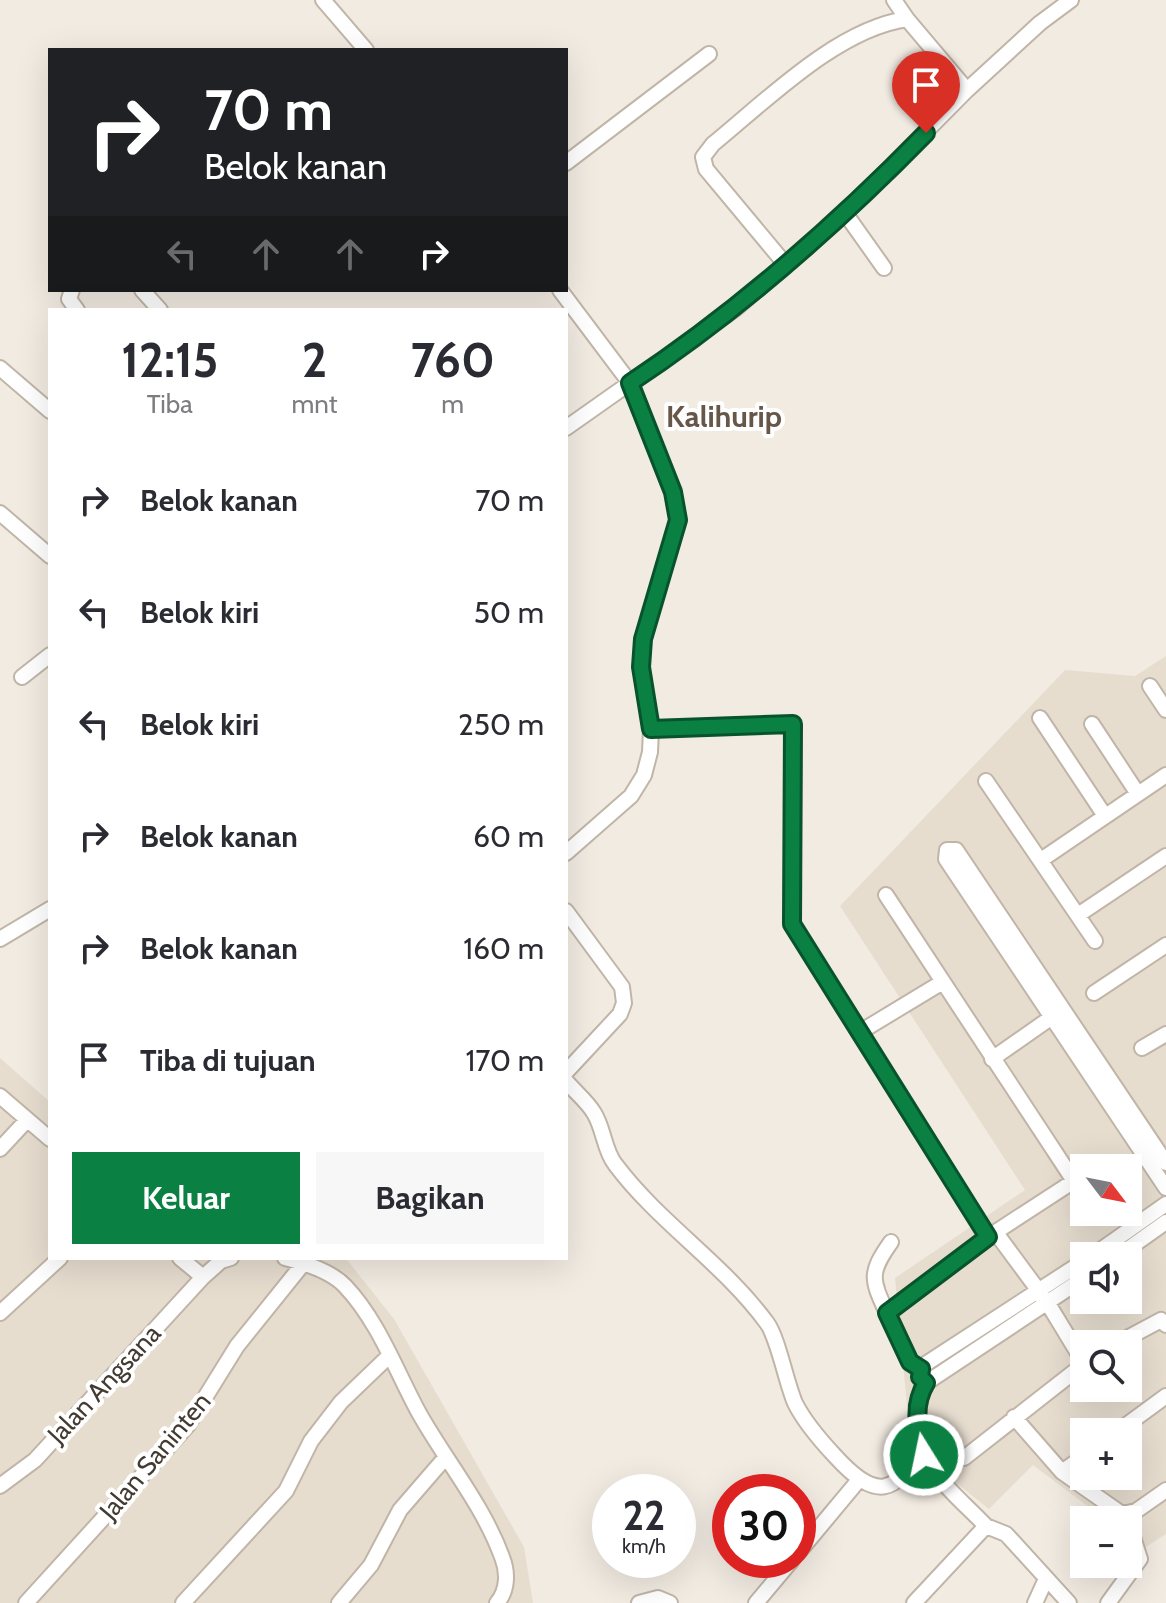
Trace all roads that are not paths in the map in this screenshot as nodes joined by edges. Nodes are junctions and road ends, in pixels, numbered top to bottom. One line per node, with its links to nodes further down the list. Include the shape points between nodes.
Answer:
1 (323, 0): 5 (street)
2 (894, 0): 4 (street)
3 (1064, 1): 7 (street)
4 (907, 19): 7 (street); 10 (street, via 861,34 805,69 703,157 706,169)
5 (364, 48)
6 (709, 54): 8 (street)
7 (967, 90): 9 (street)
8 (568, 161)
9 (845, 213): 10 (street); 11 (street)
10 (786, 265): 16 (street, via 735,309)
11 (884, 268)
12 (144, 292): 14 (street)
13 (562, 292): 16 (street)
14 (158, 308)
15 (0, 368): 17 (street)
16 (630, 383): 18 (street); 27 (street, via 673,492 678,520 643,639 641,667)
17 (48, 409)
18 (568, 427)
19 (0, 513): 20 (street)
20 (48, 554)
21 (48, 657): 22 (street)
22 (22, 677)
23 (1150, 686): 24 (street)
24 (1166, 710)
25 (1040, 718): 31 (street)
26 (1092, 724): 30 (street)
27 (651, 729): 32 (street, via 644,775 631,796); 46 (street, via 793,724 792,924)
28 (1166, 775): 30 (street)
29 (986, 781): 34 (street)
30 (1138, 794): 31 (street)
31 (1105, 816): 34 (street)
32 (568, 851)
33 (1166, 856): 38 (street)
34 (1041, 860): 38 (street)
35 (886, 895): 43 (street)
36 (48, 910): 40 (street)
37 (568, 914): 50 (street, via 622,987 624,1003)
38 (1078, 915): 41 (street)
39 (999, 928): 39 (street, via 946,859 947,850 956,850); 45 (street); 53 (street)
40 (0, 939)
41 (1095, 941)
42 (1166, 945): 44 (street)
43 (941, 983): 46 (street); 49 (street)
44 (1094, 993)
45 (1052, 1017): 49 (street); 53 (street)
46 (860, 1032): 63 (street)
47 (1166, 1034): 48 (street)
48 (1142, 1048)
49 (992, 1059): 57 (street)
50 (568, 1070)
51 (568, 1083): 92 (street, via 594,1114 613,1161 769,1325 796,1405)
52 (0, 1096): 54 (street)
53 (1114, 1098): 58 (street)
54 (27, 1120): 55 (street); 56 (street)
55 (48, 1137)
56 (0, 1149)
57 (1070, 1166)
58 (1163, 1168): 60 (street)
59 (1070, 1184): 63 (street)
60 (1166, 1188)
61 (1166, 1204): 65 (street)
62 (1166, 1222): 66 (street)
63 (992, 1235): 75 (street); 77 (street)
64 (891, 1242): 77 (street, via 873,1271)
65 (1112, 1242)
66 (1138, 1242)
67 (58, 1260): 76 (street)
68 (182, 1260): 73 (street)
69 (224, 1260): 73 (street, Jalan Angsana)
70 (291, 1260): 71 (street)
71 (303, 1264): 81 (street, via 342,1283); 102 (street, Jalan Saninten, via 237,1346 188,1425)
72 (1070, 1273): 75 (street)
73 (203, 1277): 93 (street, Jalan Angsana, via 35,1460)
74 (1070, 1284): 75 (street)
75 (1042, 1296): 80 (street); 83 (street)
76 (0, 1313)
77 (887, 1313): 83 (street, via 910,1362)
78 (1166, 1325): 79 (street, via 1161,1320)
79 (1139, 1330)
80 (1070, 1341)
81 (390, 1355): 88 (street); 103 (street, via 341,1402 311,1441 286,1491)
82 (1070, 1374): 85 (street)
83 (924, 1376): 87 (street, via 916,1408)
84 (1166, 1396): 86 (street)
85 (1014, 1417): 89 (street); 91 (street)
86 (1136, 1418)
87 (920, 1441): 92 (street, via 912,1461 888,1486); 97 (street, via 935,1475)
88 (445, 1458): 104 (street, via 400,1510 371,1565); 105 (street, via 503,1558 506,1584)
89 (964, 1458)
90 (1070, 1466): 91 (street)
91 (1062, 1472): 95 (street)
92 (858, 1481): 98 (street)
93 (0, 1486)
94 (1166, 1490): 96 (street)
95 (1113, 1506)
96 (1140, 1506)
97 (986, 1526): 101 (street, via 1002,1530); 109 (street)
98 (816, 1531)
99 (777, 1578): 108 (street)
100 (1126, 1578): 112 (street)
101 (1046, 1579): 110 (street); 111 (street)
102 (26, 1603)
103 (183, 1603)
104 (339, 1603)
105 (497, 1603)
106 (639, 1603): 107 (street, via 658,1598)
107 (670, 1603)
108 (756, 1603)
109 (914, 1603)
110 (1035, 1603)
111 (1069, 1603)
112 (1108, 1603)

